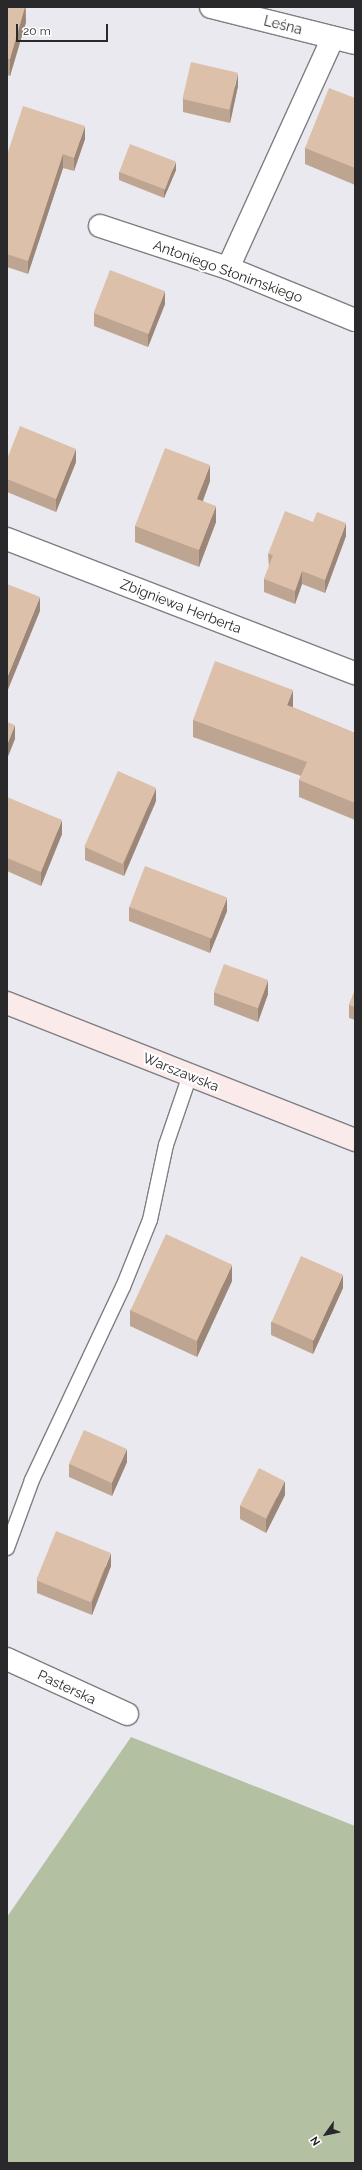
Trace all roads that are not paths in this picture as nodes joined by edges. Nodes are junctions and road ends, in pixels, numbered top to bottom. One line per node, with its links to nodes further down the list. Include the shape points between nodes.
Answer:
1 (211, 7): 2 (street, Leśna)
2 (333, 38): 3 (street, Leśna); 5 (street)
3 (355, 43)
4 (100, 226): 5 (street, Antoniego Słonimskiego)
5 (228, 268): 6 (street, Antoniego Słonimskiego)
6 (355, 320)
7 (7, 539): 8 (street, Zbigniewa Herberta)
8 (355, 673)
9 (7, 1003): 10 (street, Warszawska)
10 (190, 1075): 11 (street, Warszawska); 12 (lane, via 166,1145 150,1220 123,1288 32,1480)
11 (355, 1140)
12 (7, 1548)
13 (7, 1659): 14 (street, Pasterska)
14 (127, 1714)

